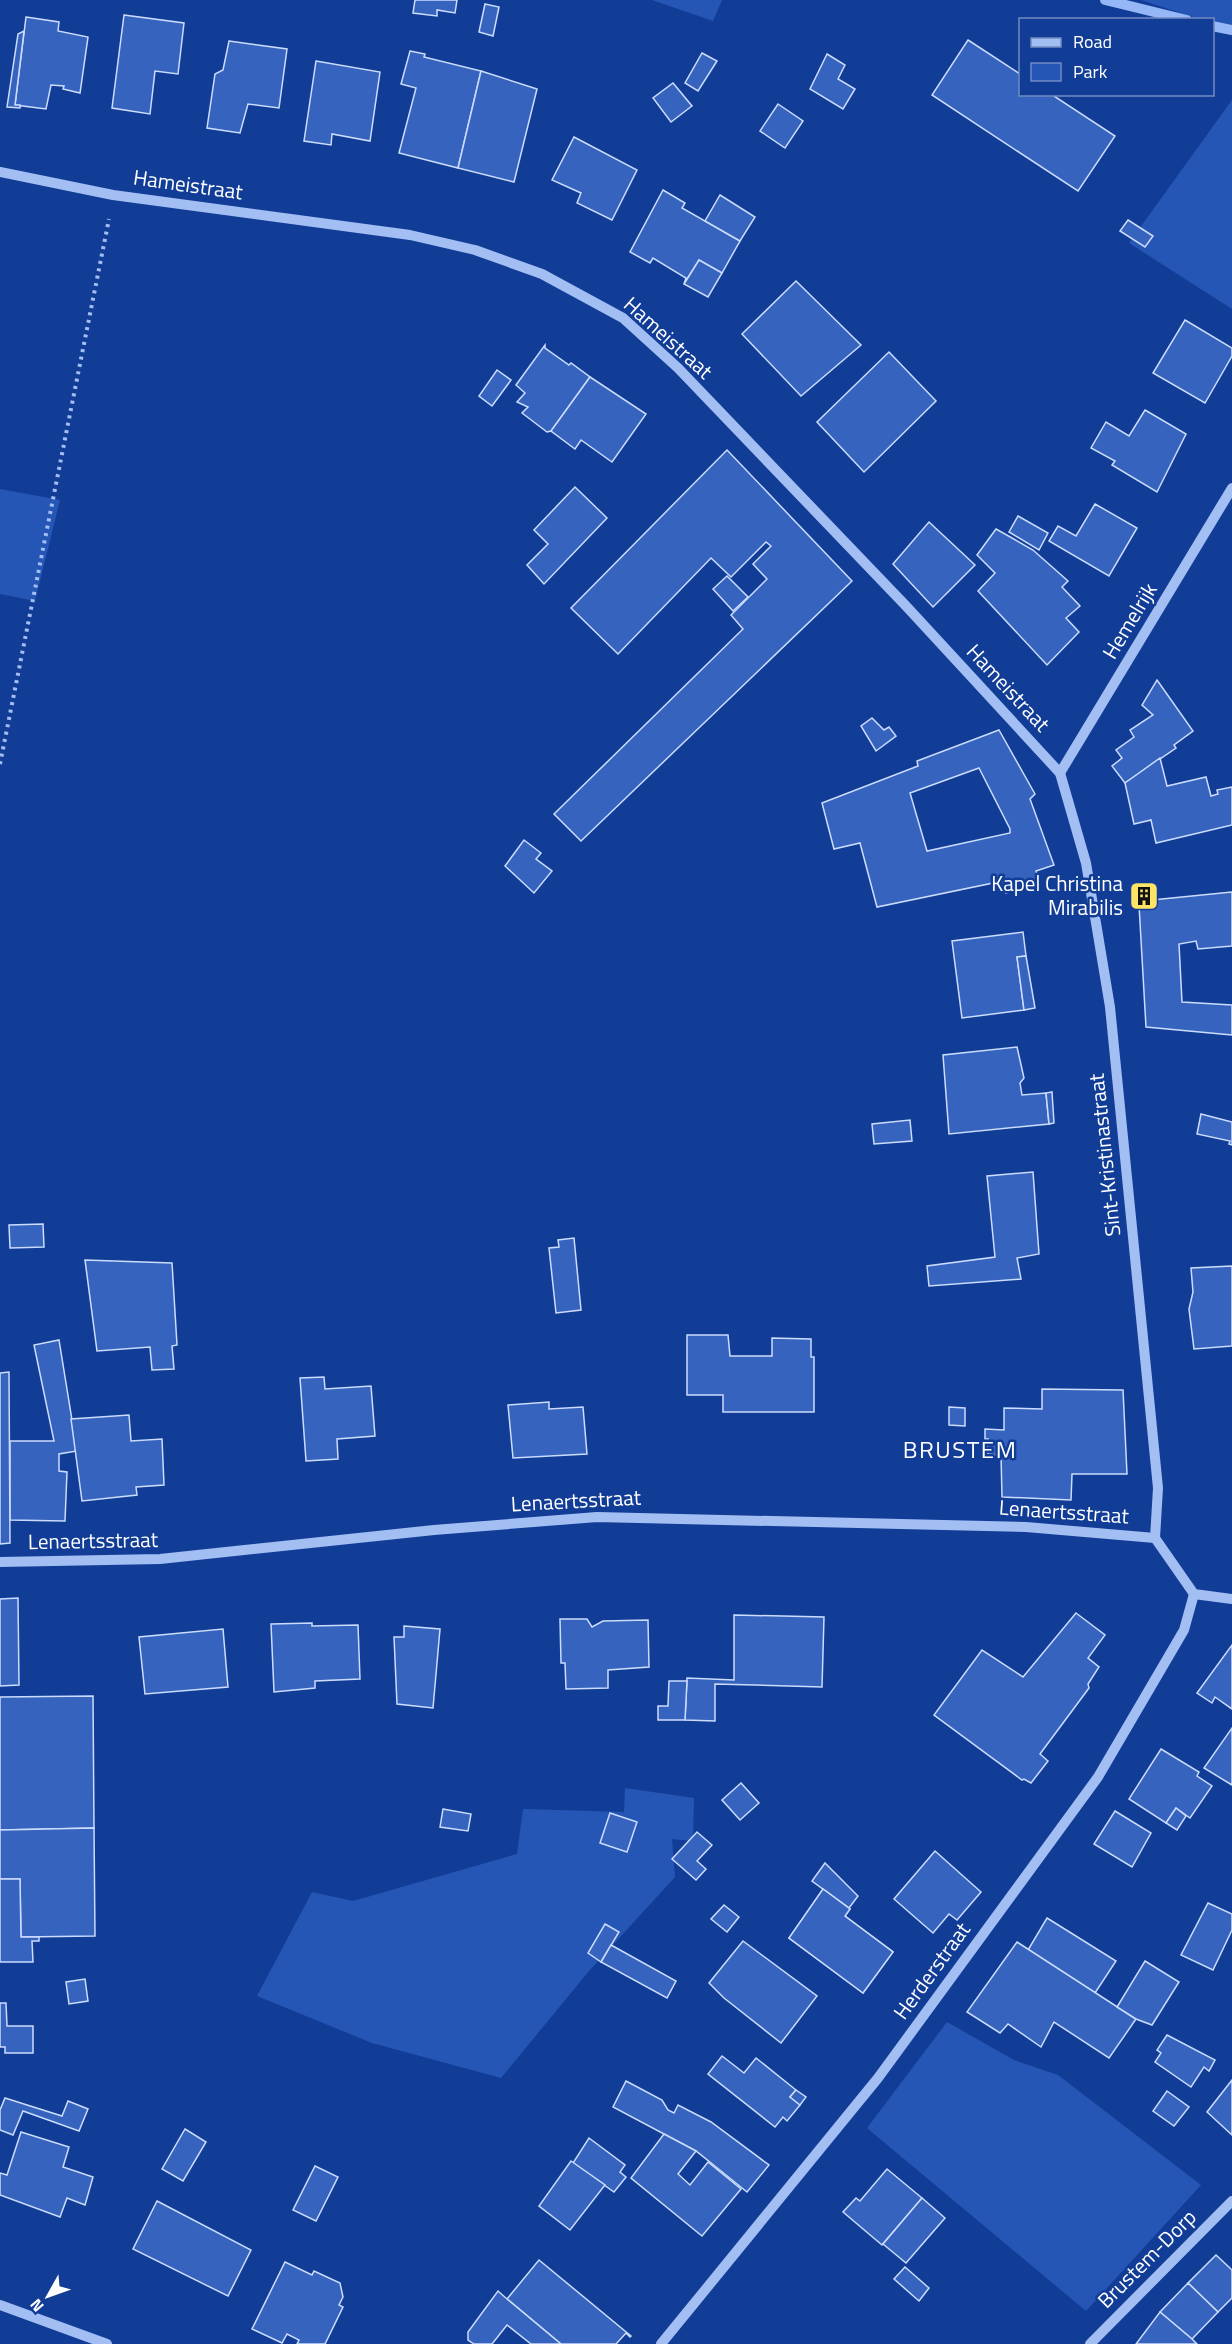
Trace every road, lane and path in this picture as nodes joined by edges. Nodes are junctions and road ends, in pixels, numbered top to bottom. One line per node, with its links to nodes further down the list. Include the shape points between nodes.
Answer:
1 (0, 172): 2 (street, Hameistraat)
2 (113, 195): 4 (path); 5 (street, Hameistraat, via 410,235 475,250 542,274 623,318 678,368)
3 (1232, 488): 5 (street, Hemelrijk)
4 (0, 765)
5 (1060, 773): 6 (street, Sint-Kristinastraat, via 1086,862 1110,1007 1158,1488)
6 (1155, 1538): 7 (street, Lenaertsstraat, via 1026,1527 597,1517 160,1559); 8 (street)
7 (0, 1562)
8 (1194, 1594): 9 (street); 13 (street, Herderstraat, via 1184,1630 1098,1777 878,2078)
9 (1232, 1599)
10 (1232, 2201): 14 (street, Brustem-Dorp)
11 (0, 2305): 12 (street)
12 (107, 2344)
13 (661, 2344)
14 (1090, 2344)

